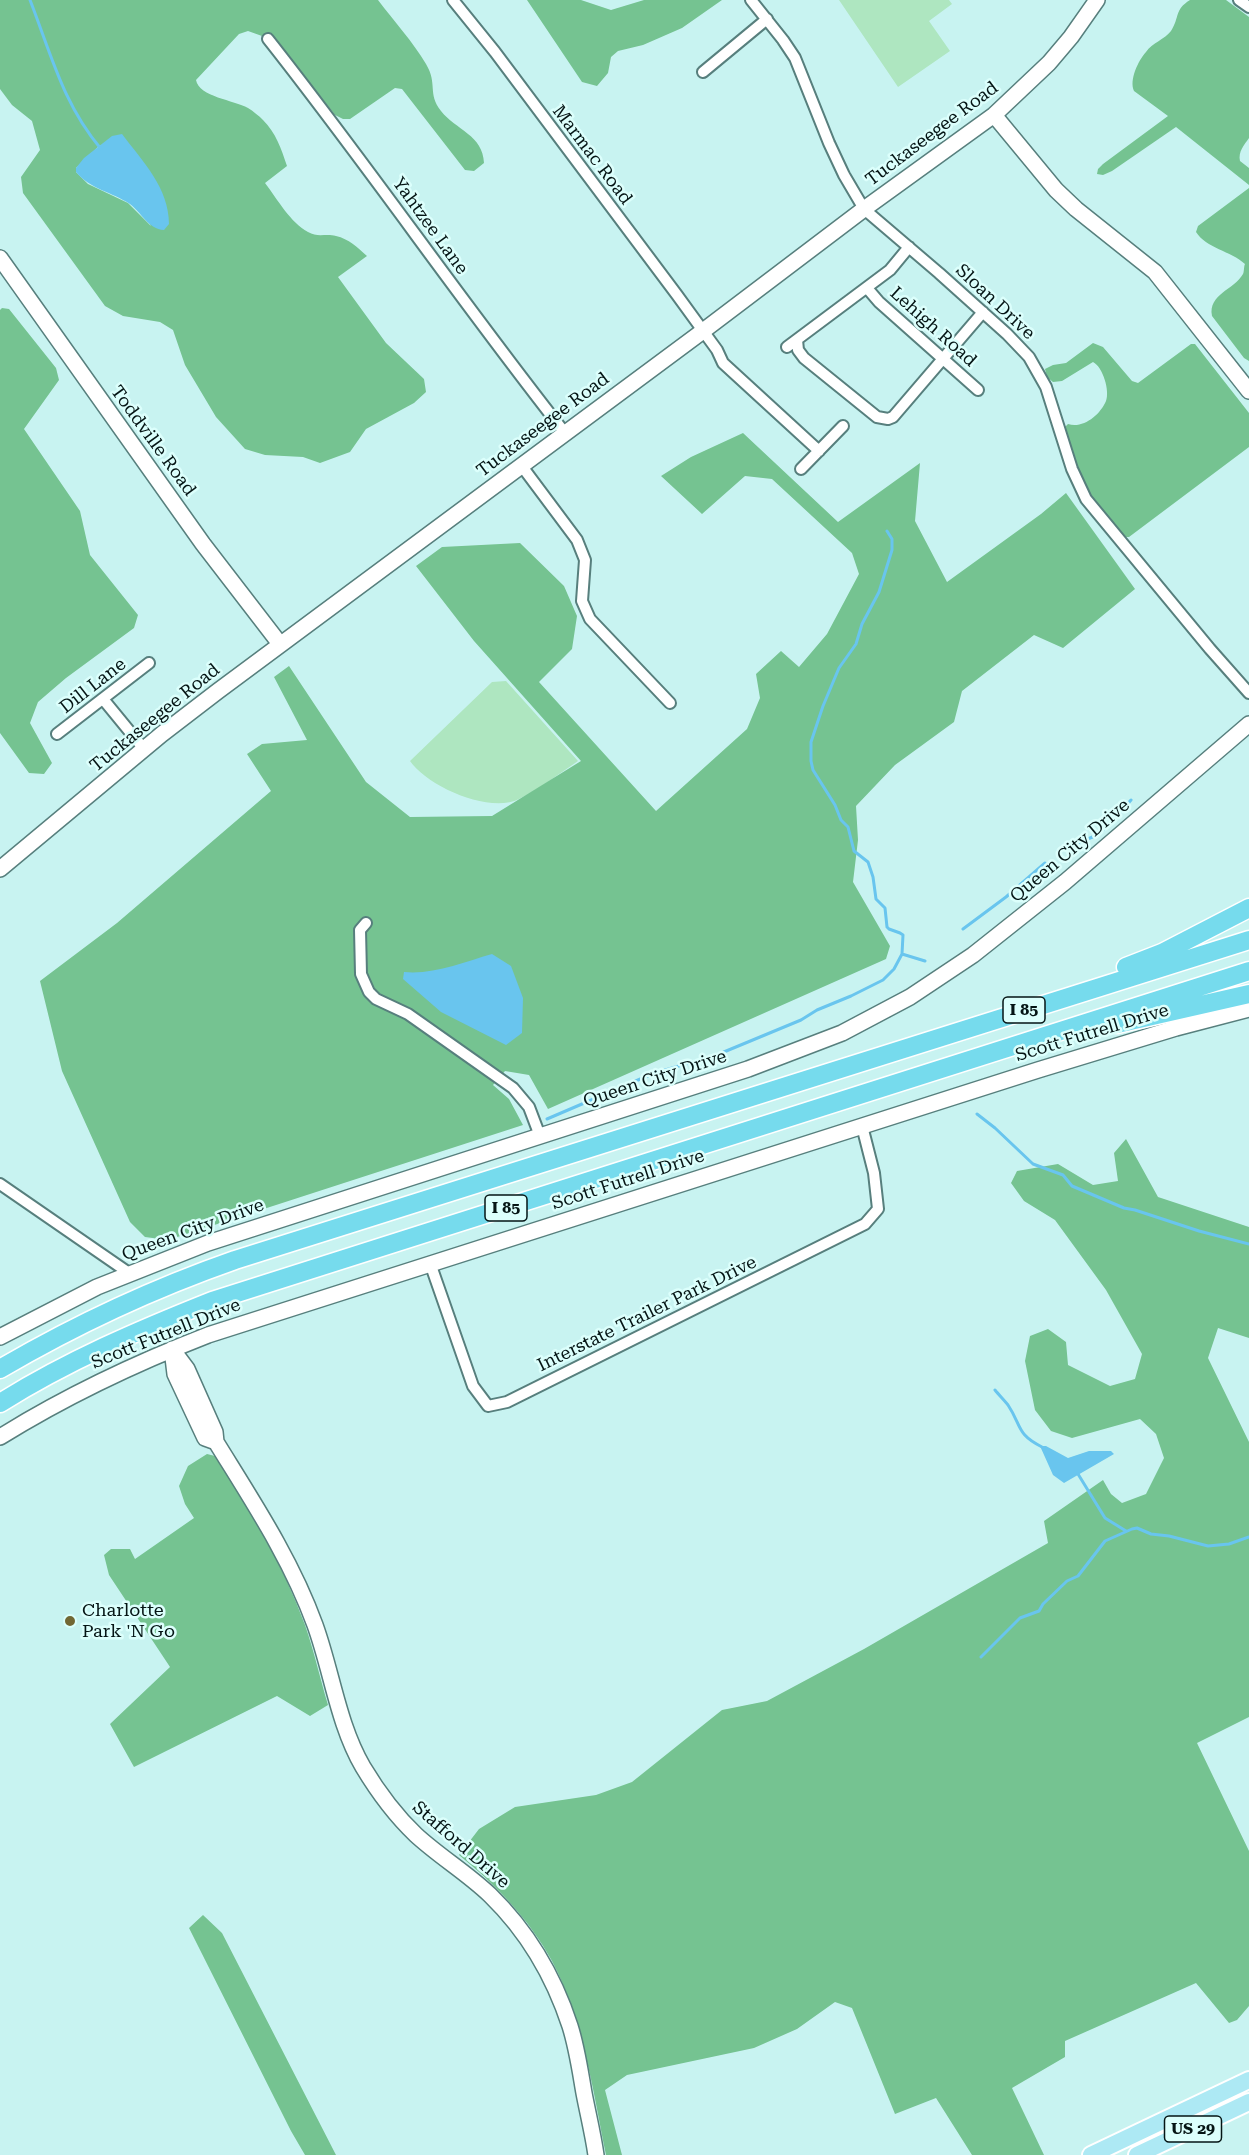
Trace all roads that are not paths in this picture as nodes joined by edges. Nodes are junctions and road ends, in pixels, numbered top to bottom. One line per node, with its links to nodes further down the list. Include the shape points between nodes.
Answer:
1 (453, 0): 15 (street, Marmac Road)
2 (751, 0): 6 (street, Sloan Drive)
3 (1097, 0): 9 (street, Tuckaseegee Road, via 1049,63)
4 (1239, 0): 5 (street)
5 (1249, 7)
6 (767, 19): 8 (street); 10 (street, Sloan Drive, via 795,57 829,143)
7 (268, 39): 22 (street, Yahtzee Lane)
8 (703, 72)
9 (994, 115): 10 (street, Tuckaseegee Road); 20 (street, via 1056,190 1161,278)
10 (864, 209): 11 (street, Sloan Drive); 15 (street, Tuckaseegee Road)
11 (909, 247): 13 (street, via 890,270); 14 (street, Sloan Drive)
12 (0, 258): 26 (street, Toddville Road, via 203,544)
13 (867, 288): 16 (street); 18 (street, Lehigh Road)
14 (983, 312): 18 (street); 28 (street, Sloan Drive, via 1035,367 1046,387 1072,469 1086,499)
15 (703, 331): 22 (street, Tuckaseegee Road); 23 (street, Marmac Road, via 723,363)
16 (796, 340): 17 (street); 18 (street, via 804,358 884,420 893,417)
17 (787, 347)
18 (944, 358): 19 (street, Lehigh Road)
19 (978, 390)
20 (1249, 391)
21 (843, 426): 23 (street)
22 (565, 434): 24 (street, Tuckaseegee Road)
23 (819, 452): 25 (street)
24 (521, 465): 26 (street, Tuckaseegee Road); 30 (street, via 577,540 585,560 582,601 590,619)
25 (801, 470)
26 (280, 644): 33 (street, Tuckaseegee Road)
27 (149, 663): 29 (street, Dill Lane)
28 (1249, 693)
29 (103, 699): 32 (street, Dill Lane); 33 (street)
30 (670, 703)
31 (1249, 724): 44 (street, Queen City Drive, via 1011,926 910,997 842,1034 786,1056)
32 (57, 734)
33 (144, 749): 34 (street, Tuckaseegee Road)
34 (0, 869)
35 (1249, 908): 41 (highway, via 1162,953)
36 (366, 923): 44 (street, via 360,930 360,965 369,992 408,1014 513,1088 529,1107)
37 (1249, 940): 41 (highway, I 85)
38 (1249, 971): 42 (highway, I 85)
39 (1249, 994): 42 (highway)
40 (1249, 1009): 43 (street, Scott Futrell Drive)
41 (976, 1025): 50 (highway, I 85, via 193,1275 112,1308)
42 (1023, 1042): 51 (highway, I 85, via 212,1301 94,1351)
43 (862, 1126): 46 (street, Scott Futrell Drive); 46 (street, Interstate Trailer Park Drive, via 878,1209 865,1224 507,1402 488,1406 473,1386)
44 (540, 1136): 47 (street, Queen City Drive, via 208,1243)
45 (0, 1184): 47 (street)
46 (430, 1263): 49 (street, Scott Futrell Drive)
47 (129, 1273): 48 (street, Queen City Drive)
48 (0, 1336)
49 (172, 1349): 52 (street, Scott Futrell Drive, via 102,1380); 56 (street, Stafford Drive, via 175,1374 205,1438 216,1442 299,1585 323,1648 345,1728 362,1766 394,1812 506,1912 554,1985 574,2041)
50 (0, 1369)
51 (0, 1403)
52 (0, 1437)
53 (1249, 2080): 57 (main road, US 29)
54 (1249, 2102): 55 (main road, US 29)
55 (1217, 2117): 58 (main road, US 29); 59 (main road)
56 (596, 2155)
57 (1091, 2155)
58 (1137, 2155)
59 (1162, 2155)

